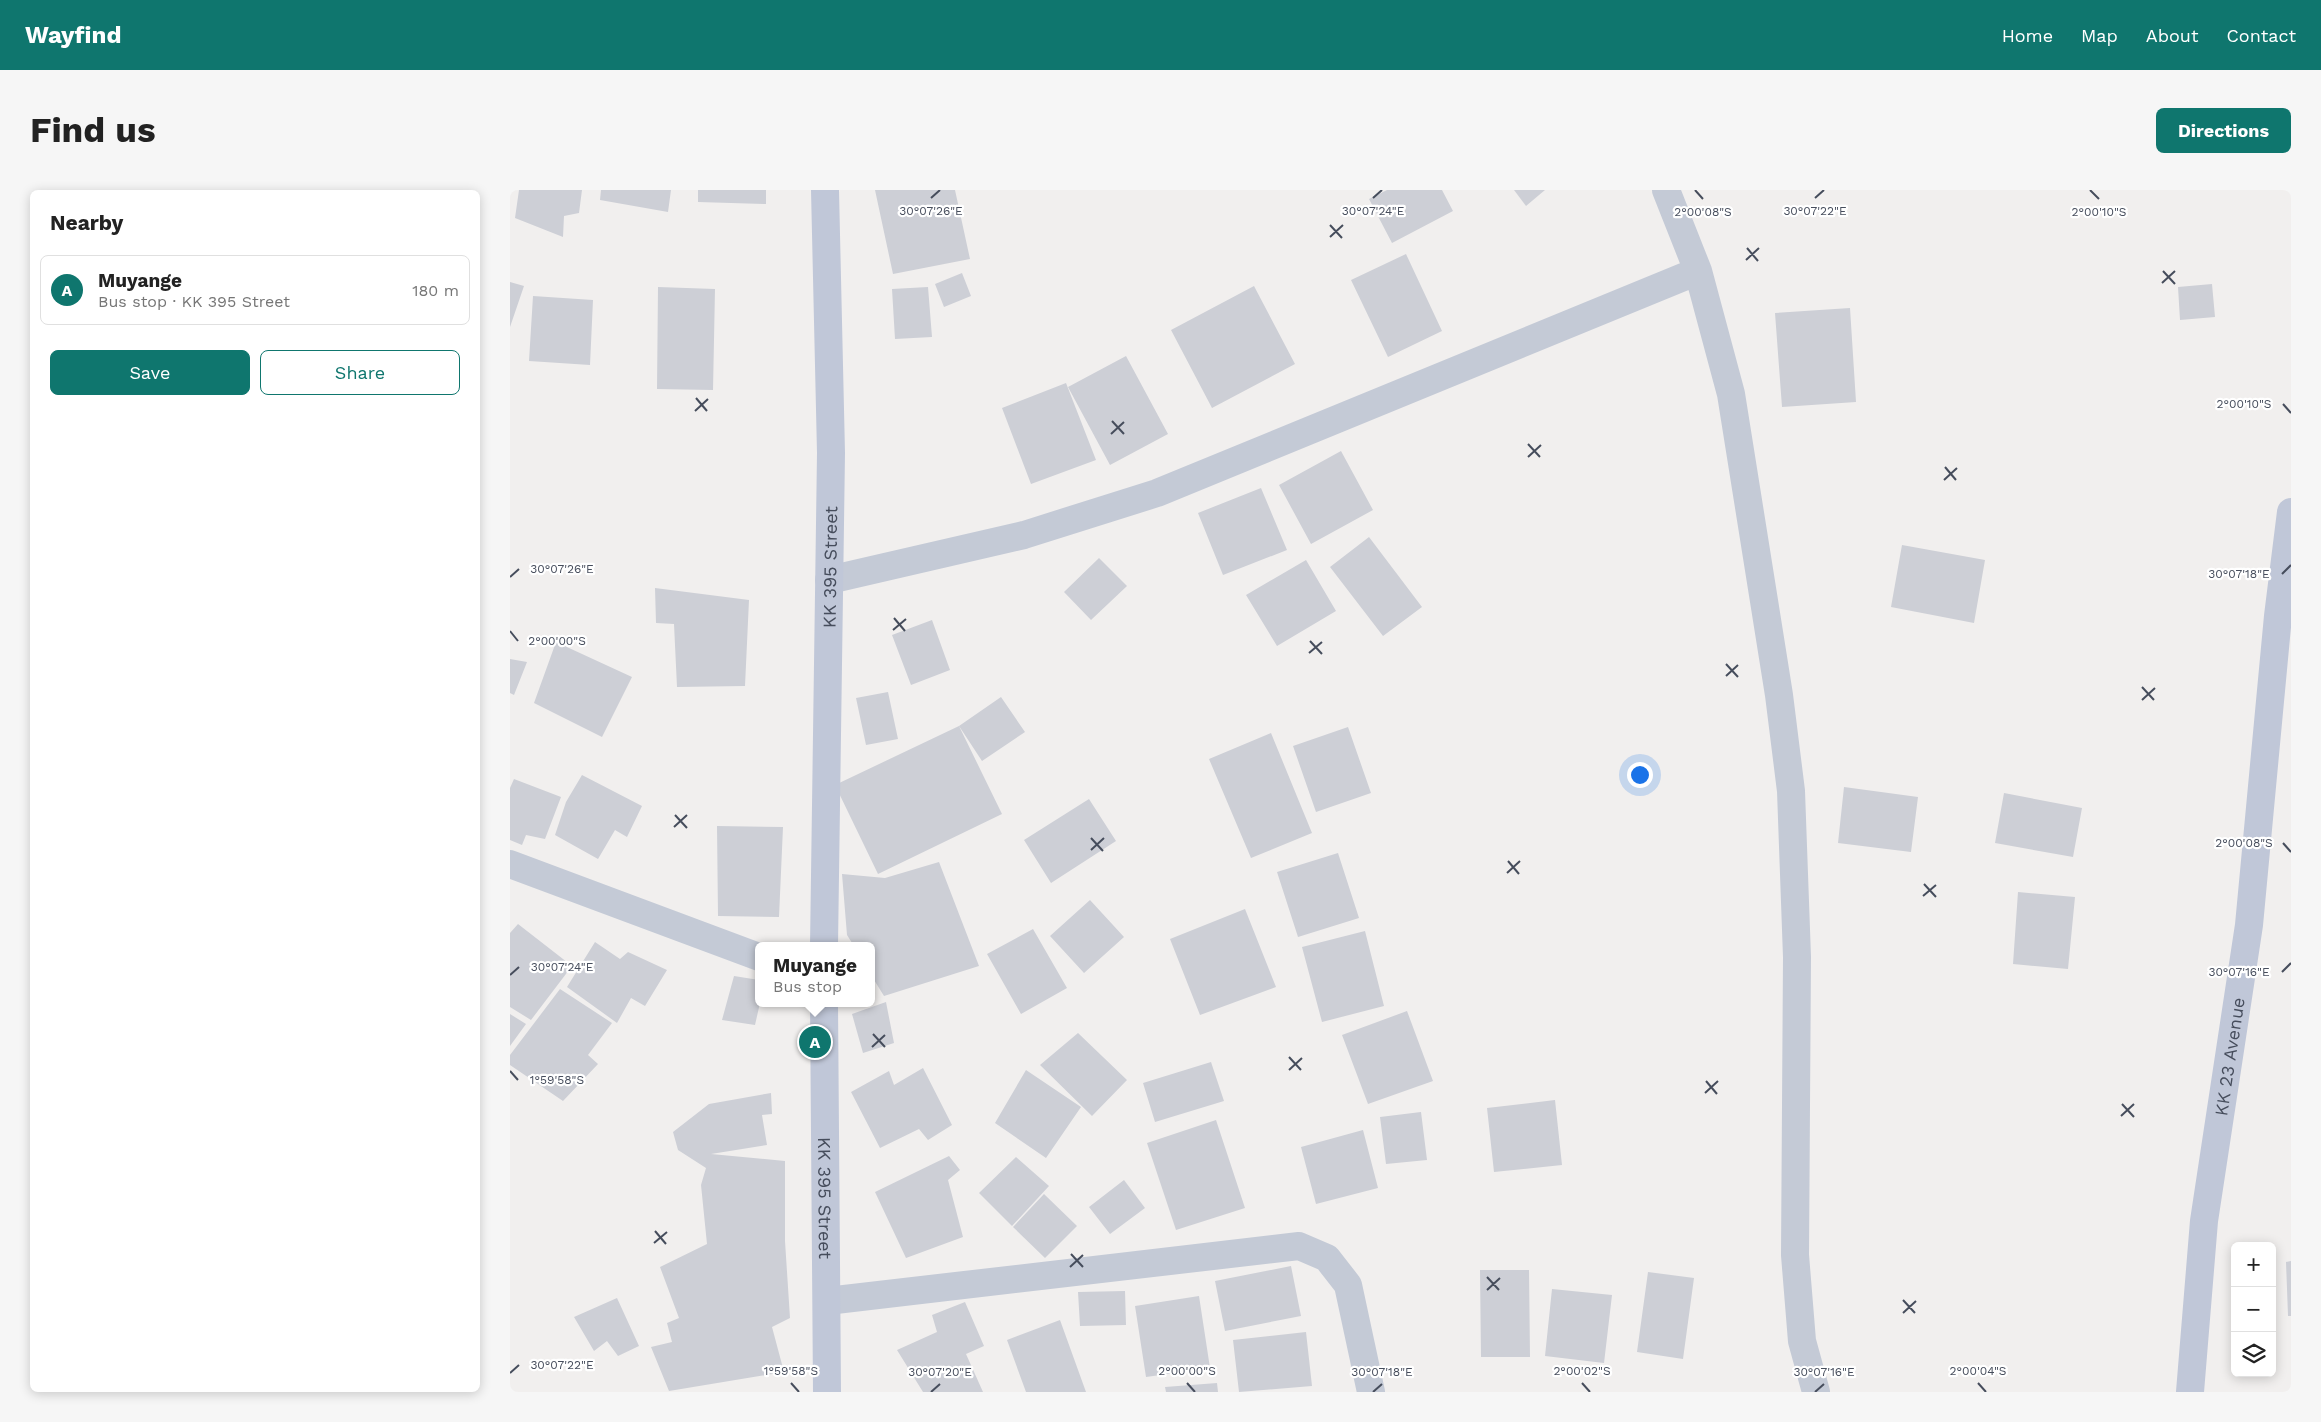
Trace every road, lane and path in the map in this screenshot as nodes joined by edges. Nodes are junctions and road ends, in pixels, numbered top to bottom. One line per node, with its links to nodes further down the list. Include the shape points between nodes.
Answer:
1 (825, 190): 5 (street, KK 395 Street, via 831,453)
2 (1666, 190): 3 (street)
3 (1698, 271): 5 (street, via 1158,493 1024,535); 13 (street, via 1731,394 1791,791 1797,957 1795,1255 1802,1341)
4 (2291, 512): 14 (street, KK 23 Avenue, via 2249,925 2204,1221)
5 (829, 580): 7 (street, KK 395 Street)
6 (510, 864): 8 (street)
7 (824, 942)
8 (755, 956)
9 (824, 1007): 10 (street, KK 395 Street)
10 (827, 1301): 11 (street, KK 395 Street); 12 (street, via 1299,1246 1328,1258 1348,1285)
11 (827, 1392)
12 (1371, 1392)
13 (1816, 1392)
14 (2190, 1392)

